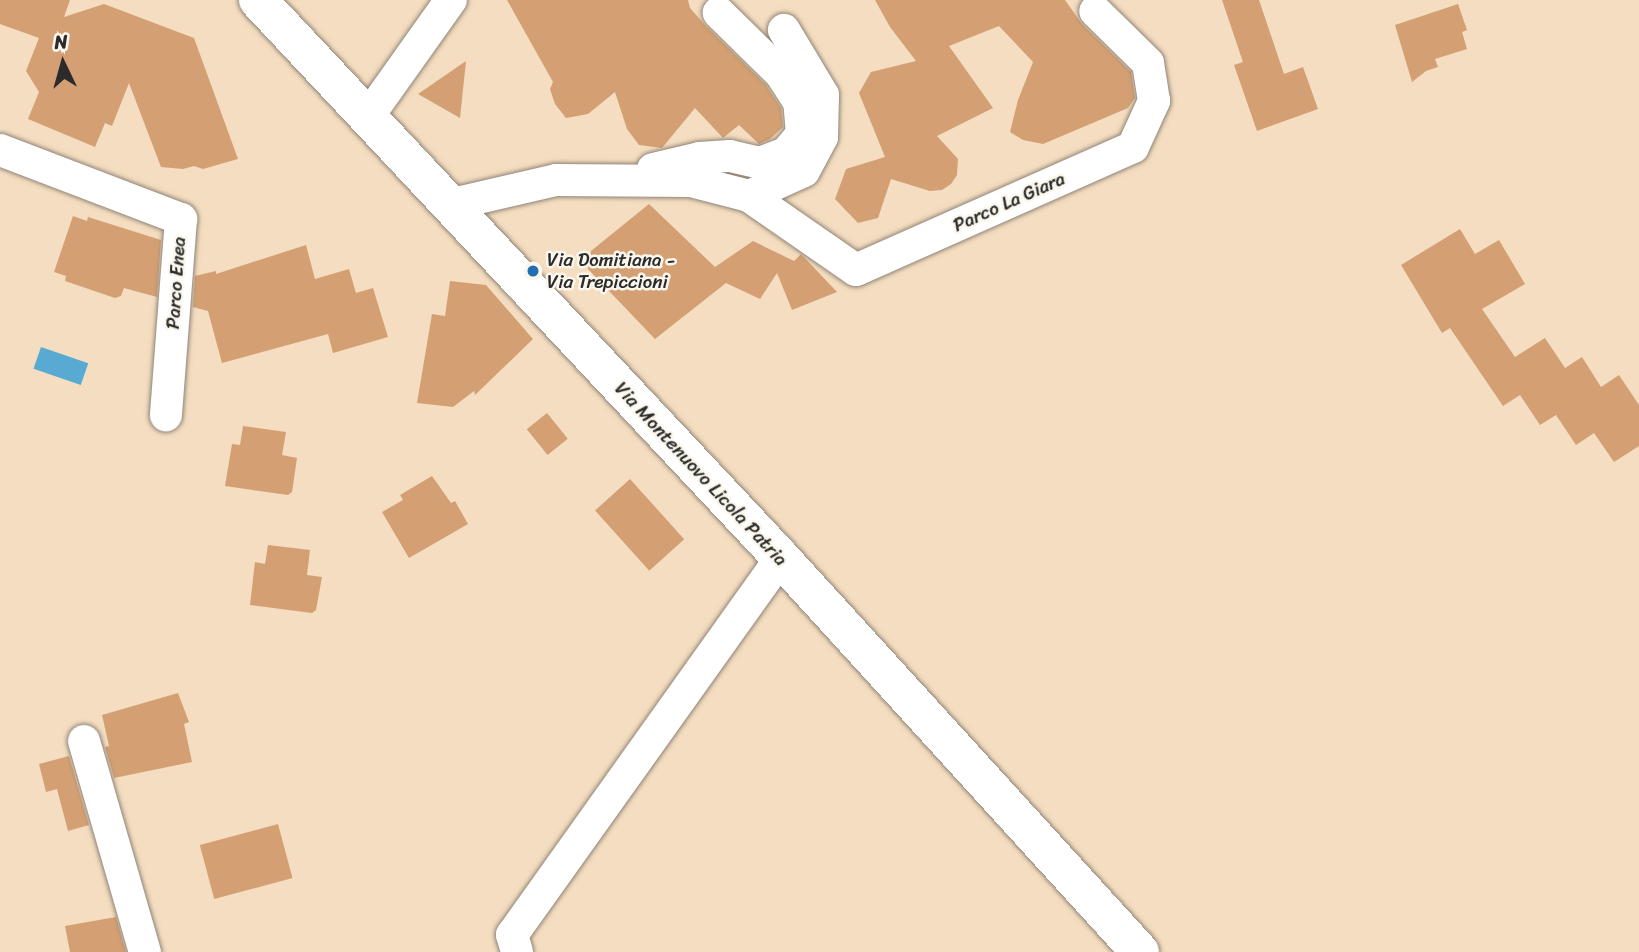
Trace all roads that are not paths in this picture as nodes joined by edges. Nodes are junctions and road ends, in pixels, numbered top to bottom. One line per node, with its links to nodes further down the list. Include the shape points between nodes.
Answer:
1 (258, 0): 6 (main road, Via Montenuovo Licola Patria)
2 (451, 0): 6 (street)
3 (1095, 11): 9 (street, Parco La Giara, via 1148,63 1154,101 1133,146 856,271)
4 (719, 13): 8 (street, Parco La Giara, via 780,73 799,103 802,134 786,153 760,163 730,156 700,158 644,171)
5 (783, 30): 9 (street, via 823,95 822,137 804,171)
6 (367, 118): 10 (main road, Via Montenuovo Licola Patria)
7 (0, 150): 11 (street, Parco Enea, via 181,219)
8 (630, 180): 9 (street, Parco La Giara, via 691,181); 10 (street, Parco La Giara, via 556,180)
9 (749, 197)
10 (447, 205): 12 (main road, Via Montenuovo Licola Patria)
11 (166, 415)
12 (781, 558): 14 (street); 16 (main road, Via Montenuovo Licola Patria)
13 (84, 741): 15 (street)
14 (510, 946)
15 (145, 952)
16 (1140, 952)

